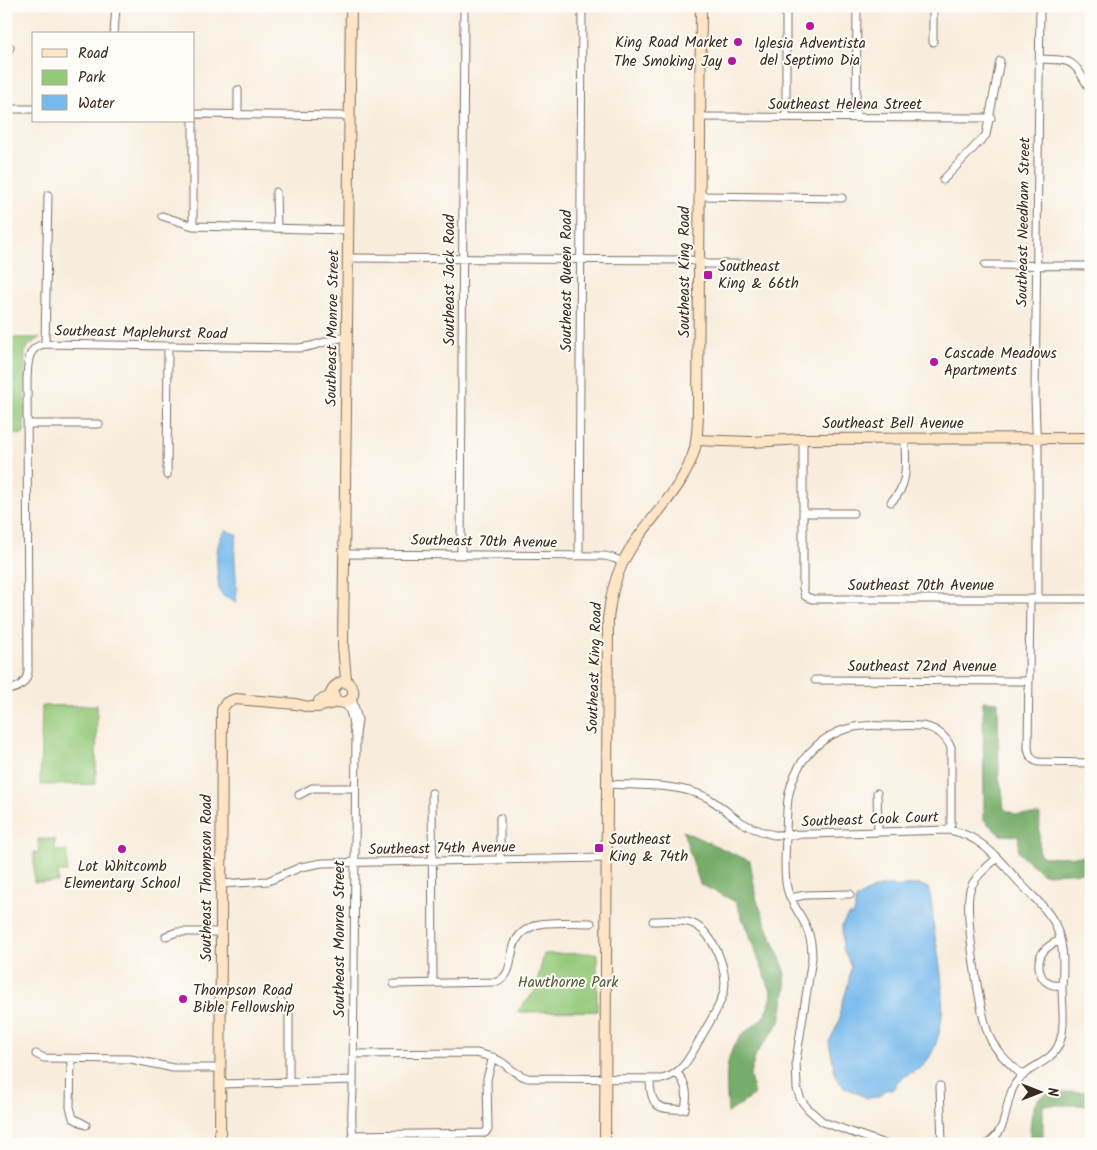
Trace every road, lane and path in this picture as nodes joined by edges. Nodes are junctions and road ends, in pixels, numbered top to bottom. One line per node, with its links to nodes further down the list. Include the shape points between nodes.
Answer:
1 (116, 6): 10 (street)
2 (351, 6): 22 (street, Southeast Monroe Street)
3 (464, 6): 38 (street, Southeast Jack Road)
4 (582, 6): 39 (street, Southeast Queen Road)
5 (701, 6): 23 (street, Southeast King Road)
6 (786, 6): 24 (street)
7 (856, 6): 25 (street)
8 (933, 6): 11 (street)
9 (1040, 6): 14 (street, Southeast Needham Street)
10 (114, 32)
11 (933, 42)
12 (10, 47): 13 (street)
13 (6, 55)
14 (1040, 59): 17 (street, via 1074,64); 43 (street, Southeast Needham Street)
15 (1000, 61): 26 (street)
16 (238, 90): 21 (street)
17 (1091, 91)
18 (6, 109): 19 (street)
19 (32, 109)
20 (195, 114): 21 (street)
21 (238, 115): 22 (street)
22 (350, 116): 36 (street, Southeast Monroe Street)
23 (700, 117): 24 (street, Southeast Helena Street); 31 (street, Southeast King Road)
24 (786, 117): 25 (street, Southeast Helena Street)
25 (856, 118): 26 (street, Southeast Helena Street)
26 (991, 118): 28 (street, via 986,135)
27 (193, 122): 34 (street)
28 (943, 180)
29 (276, 192): 35 (street)
30 (48, 195): 46 (street)
31 (699, 196): 32 (street); 40 (street, Southeast King Road)
32 (842, 198)
33 (162, 216): 34 (street)
34 (193, 226): 35 (street)
35 (277, 228): 36 (street)
36 (348, 230): 37 (street, Southeast Monroe Street)
37 (348, 258): 38 (street); 45 (street, Southeast Monroe Street)
38 (463, 259): 39 (street); 60 (street, Southeast Jack Road)
39 (579, 260): 40 (street); 61 (street, Southeast Queen Road)
40 (699, 262): 41 (street); 54 (street, Southeast King Road)
41 (748, 264)
42 (986, 265): 43 (street)
43 (1036, 266): 44 (street); 51 (street, Southeast Needham Street)
44 (1091, 266)
45 (347, 337): 47 (street, Southeast Maplehurst Road, via 305,348); 59 (street, Southeast Monroe Street)
46 (45, 344): 47 (street, Southeast Maplehurst Road); 48 (street, Southeast Maplehurst Road, via 34,349 28,359)
47 (168, 346): 55 (street)
48 (29, 424): 49 (street); 67 (street, Southeast Maplehurst Road, via 28,672 21,686)
49 (100, 424)
50 (905, 438): 51 (street, Southeast Bell Avenue); 53 (street, Southeast Bell Avenue); 56 (street, via 904,482)
51 (1037, 438): 52 (street, Southeast Bell Avenue); 63 (street, Southeast Needham Street)
52 (1091, 438)
53 (803, 439): 54 (street, Southeast Bell Avenue, via 751,442); 57 (street)
54 (696, 440): 62 (street, Southeast King Road, via 678,485)
55 (167, 475)
56 (891, 502)
57 (803, 513): 58 (street); 63 (street, Southeast 70th Avenue, via 803,588 805,596 812,599)
58 (853, 513)
59 (344, 554): 60 (street, Southeast 70th Avenue); 68 (street, Southeast Monroe Street, via 343,650 340,658)
60 (461, 554): 61 (street, Southeast 70th Avenue)
61 (579, 556): 62 (street, Southeast 70th Avenue, via 610,557)
62 (623, 562): 70 (street, Southeast King Road, via 612,592 608,619)
63 (1034, 599): 64 (street, Southeast 70th Avenue); 66 (street, Southeast Needham Street)
64 (1091, 599)
65 (815, 680): 66 (street, Southeast 72nd Avenue)
66 (1029, 682): 69 (street, Southeast Needham Street, via 1028,748 1031,759)
67 (6, 690)
68 (342, 694): 71 (street, Southeast Monroe Street, via 351,712 356,734); 84 (street, Southeast Thompson Road, via 296,704 238,699 226,703 222,710)
69 (1091, 763)
70 (607, 784): 78 (street, Southeast Cook Court, via 686,789 709,799 742,823 774,835); 79 (street, Southeast King Road)
71 (355, 788): 74 (street, via 312,788); 83 (street, Southeast Monroe Street)
72 (432, 793): 82 (street)
73 (877, 793): 77 (street)
74 (299, 795)
75 (500, 818): 81 (street)
76 (949, 830): 77 (street, Southeast Cook Court); 78 (street, via 951,747 946,738 933,727 861,726 829,736 803,760 790,790); 80 (street, Southeast Cook Court, via 970,836)
77 (878, 832): 78 (street, Southeast Cook Court)
78 (786, 835): 86 (street, Southeast Cook Court, via 786,878)
79 (607, 858): 81 (street, Southeast 74th Avenue); 103 (street, Southeast King Road)
80 (997, 858): 91 (street, Southeast Cook Court, via 1047,912); 102 (street, via 976,878 970,890 968,902 973,946 986,1028 996,1049)
81 (500, 860): 82 (street, Southeast 74th Avenue)
82 (431, 862): 83 (street, Southeast 74th Avenue); 92 (street)
83 (355, 863): 84 (street, Southeast 74th Avenue, via 308,865 268,881); 97 (street, Southeast Monroe Street)
84 (222, 884): 89 (street, Southeast Thompson Road)
85 (850, 894): 86 (street)
86 (791, 898): 114 (street, Southeast Cook Court, via 812,944 796,1061 797,1089 808,1110 823,1122)
87 (653, 921): 101 (street, via 680,921 698,926 709,938 726,980 721,1001)
88 (591, 923): 92 (street, via 538,924 520,934 503,980)
89 (221, 932): 90 (street, via 177,932); 100 (street, Southeast Thompson Road)
90 (166, 936)
91 (1060, 940): 94 (street, Southeast Cook Court); 94 (street, via 1044,950 1038,964 1043,979 1050,984)
92 (433, 983): 93 (street)
93 (394, 984)
94 (1062, 985): 102 (street, Southeast Cook Court, via 1059,1045 1050,1058)
95 (281, 1000): 106 (street, via 289,1011)
96 (36, 1054): 99 (street, via 44,1058)
97 (354, 1054): 98 (street, via 470,1053); 105 (street, Southeast Monroe Street)
98 (493, 1058): 103 (street, via 528,1078); 110 (street, via 487,1079 488,1128 485,1133)
99 (71, 1059): 100 (street, via 131,1059 173,1068); 109 (street, via 70,1107 73,1118)
100 (220, 1068): 107 (street, Southeast Thompson Road)
101 (677, 1073): 104 (street, via 662,1079); 104 (street, via 687,1088 686,1109 663,1108 655,1104)
102 (1022, 1076): 116 (street, Southeast Cook Court, via 1015,1083 998,1134)
103 (606, 1078): 104 (street); 113 (street, Southeast King Road)
104 (650, 1079)
105 (353, 1080): 106 (street); 110 (street, Southeast Monroe Street)
106 (289, 1082): 107 (street)
107 (220, 1084): 111 (street, Southeast Thompson Road)
108 (940, 1086): 115 (street)
109 (86, 1125)
110 (354, 1135): 112 (street, Southeast Monroe Street)
111 (220, 1144)
112 (354, 1144)
113 (605, 1144)
114 (885, 1144)
115 (942, 1144)
116 (987, 1144)

